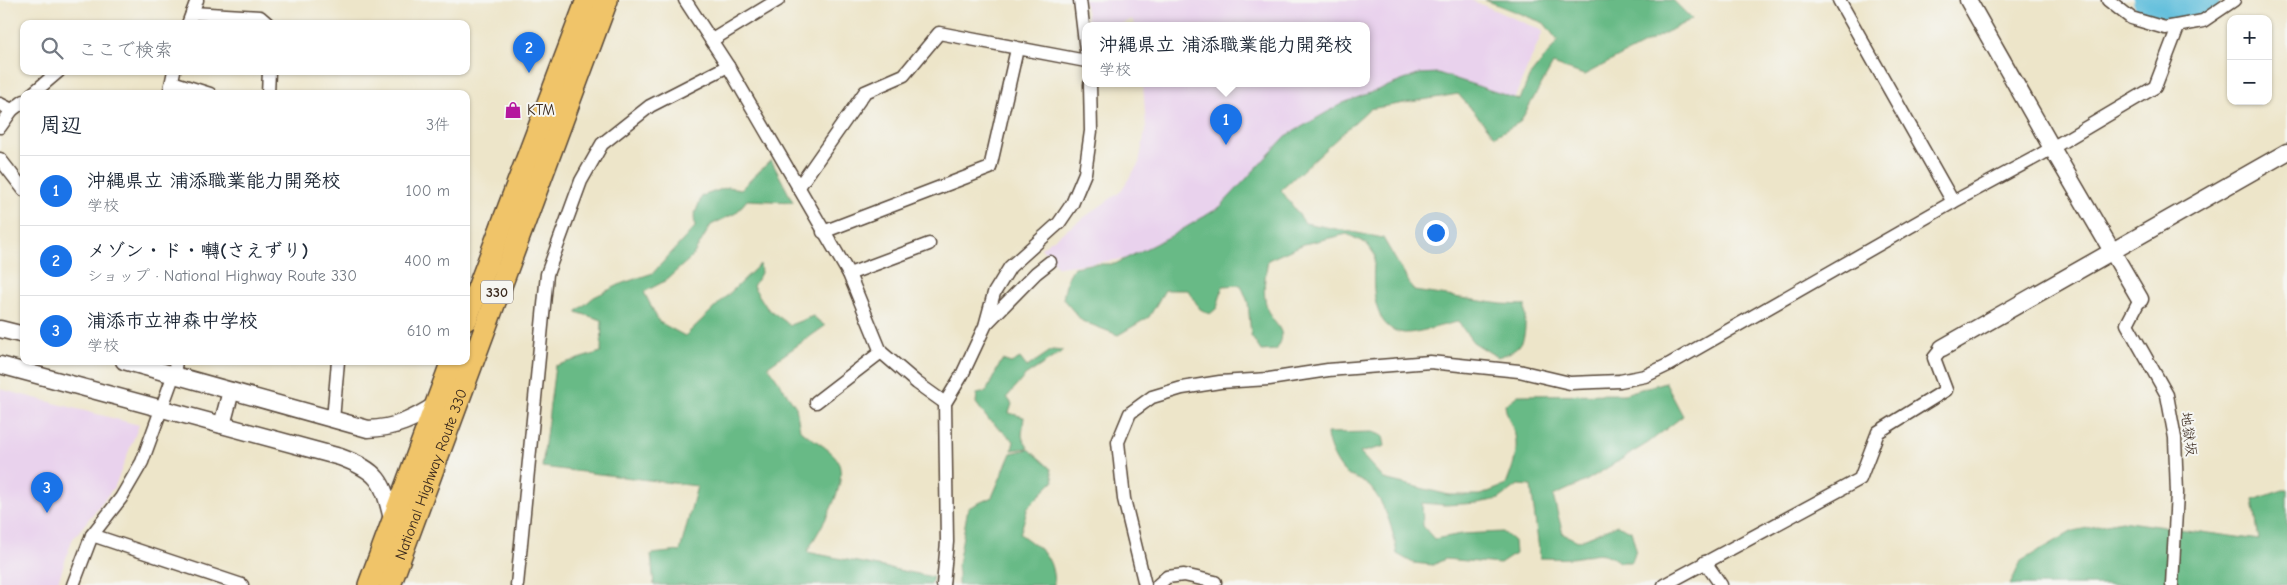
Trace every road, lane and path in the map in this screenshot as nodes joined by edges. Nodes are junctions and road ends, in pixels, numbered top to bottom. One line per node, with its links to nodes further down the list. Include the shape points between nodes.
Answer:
1 (196, 0): 11 (street)
2 (587, 0): 41 (highway, 330)
3 (607, 0): 67 (highway, National Highway Route 330 / 330)
4 (685, 0): 15 (street)
5 (778, 0): 15 (street)
6 (1080, 0): 13 (street)
7 (1838, 0): 35 (street)
8 (1968, 0): 30 (street)
9 (2108, 0): 14 (street, via 2131,18 2165,28)
10 (2234, 0): 14 (street, via 2203,21)
11 (190, 18): 12 (street, via 260,17)
12 (263, 20)
13 (1083, 22)
14 (2178, 27): 30 (street, via 2155,87)
15 (712, 40): 18 (street)
16 (1018, 49): 17 (street); 34 (street, via 939,33 904,75 865,92); 36 (street, via 990,168)
17 (1082, 60)
18 (728, 66): 34 (street); 68 (street, via 650,106 602,144 581,181 547,274)
19 (54, 75): 23 (street)
20 (270, 75): 25 (street)
21 (172, 82): 24 (street)
22 (1090, 87): 43 (street, via 1091,131 1085,173 1072,204 1059,223 1010,266 994,292)
23 (37, 90)
24 (197, 90)
25 (268, 90)
26 (20, 103): 28 (street)
27 (0, 104): 28 (street)
28 (12, 110): 29 (street)
29 (0, 127)
30 (2052, 148): 35 (street); 38 (street)
31 (2287, 152): 38 (street)
32 (0, 159): 33 (street)
33 (20, 185)
34 (798, 188): 36 (street)
35 (1954, 202): 70 (street, via 1645,376 1620,381 1570,383 1519,371 1430,362 1220,382 1152,397 1130,413 1118,442 1124,499)
36 (823, 232): 40 (street)
37 (929, 244): 40 (street)
38 (2112, 253): 42 (street); 46 (street)
39 (1050, 262): 43 (street)
40 (849, 274): 47 (street)
41 (470, 296)
42 (2140, 299): 74 (street, 地獄坂, via 2127,324 2167,395 2175,438 2177,493)
43 (985, 326): 55 (street)
44 (0, 329): 45 (street)
45 (20, 334)
46 (1942, 348): 62 (street, via 1934,358 1946,390 1878,432 1860,479)
47 (881, 352): 54 (street); 55 (street)
48 (0, 365): 57 (street)
49 (153, 365): 52 (street)
50 (338, 365): 58 (street)
51 (451, 365): 56 (highway, National Highway Route 330)
52 (175, 368): 53 (street); 57 (street)
53 (231, 390): 58 (street); 59 (street)
54 (816, 402)
55 (945, 403): 69 (street, via 947,533)
56 (437, 404): 58 (street, via 413,419 384,429 368,430); 60 (highway, National Highway Route 330)
57 (161, 409): 59 (street); 61 (street, via 142,462 121,498)
58 (333, 420)
59 (222, 425): 60 (street, via 363,466 382,485)
60 (392, 520): 66 (highway, National Highway Route 330)
61 (92, 536): 64 (street); 65 (street)
62 (1705, 562): 72 (street); 73 (street)
63 (1215, 582): 71 (street, via 1184,575 1167,577)
64 (73, 585)
65 (242, 585)
66 (369, 585)
67 (390, 585)
68 (518, 585)
69 (943, 585)
70 (1144, 585)
71 (1158, 585)
72 (1664, 585)
73 (1721, 585)
74 (2172, 585)

